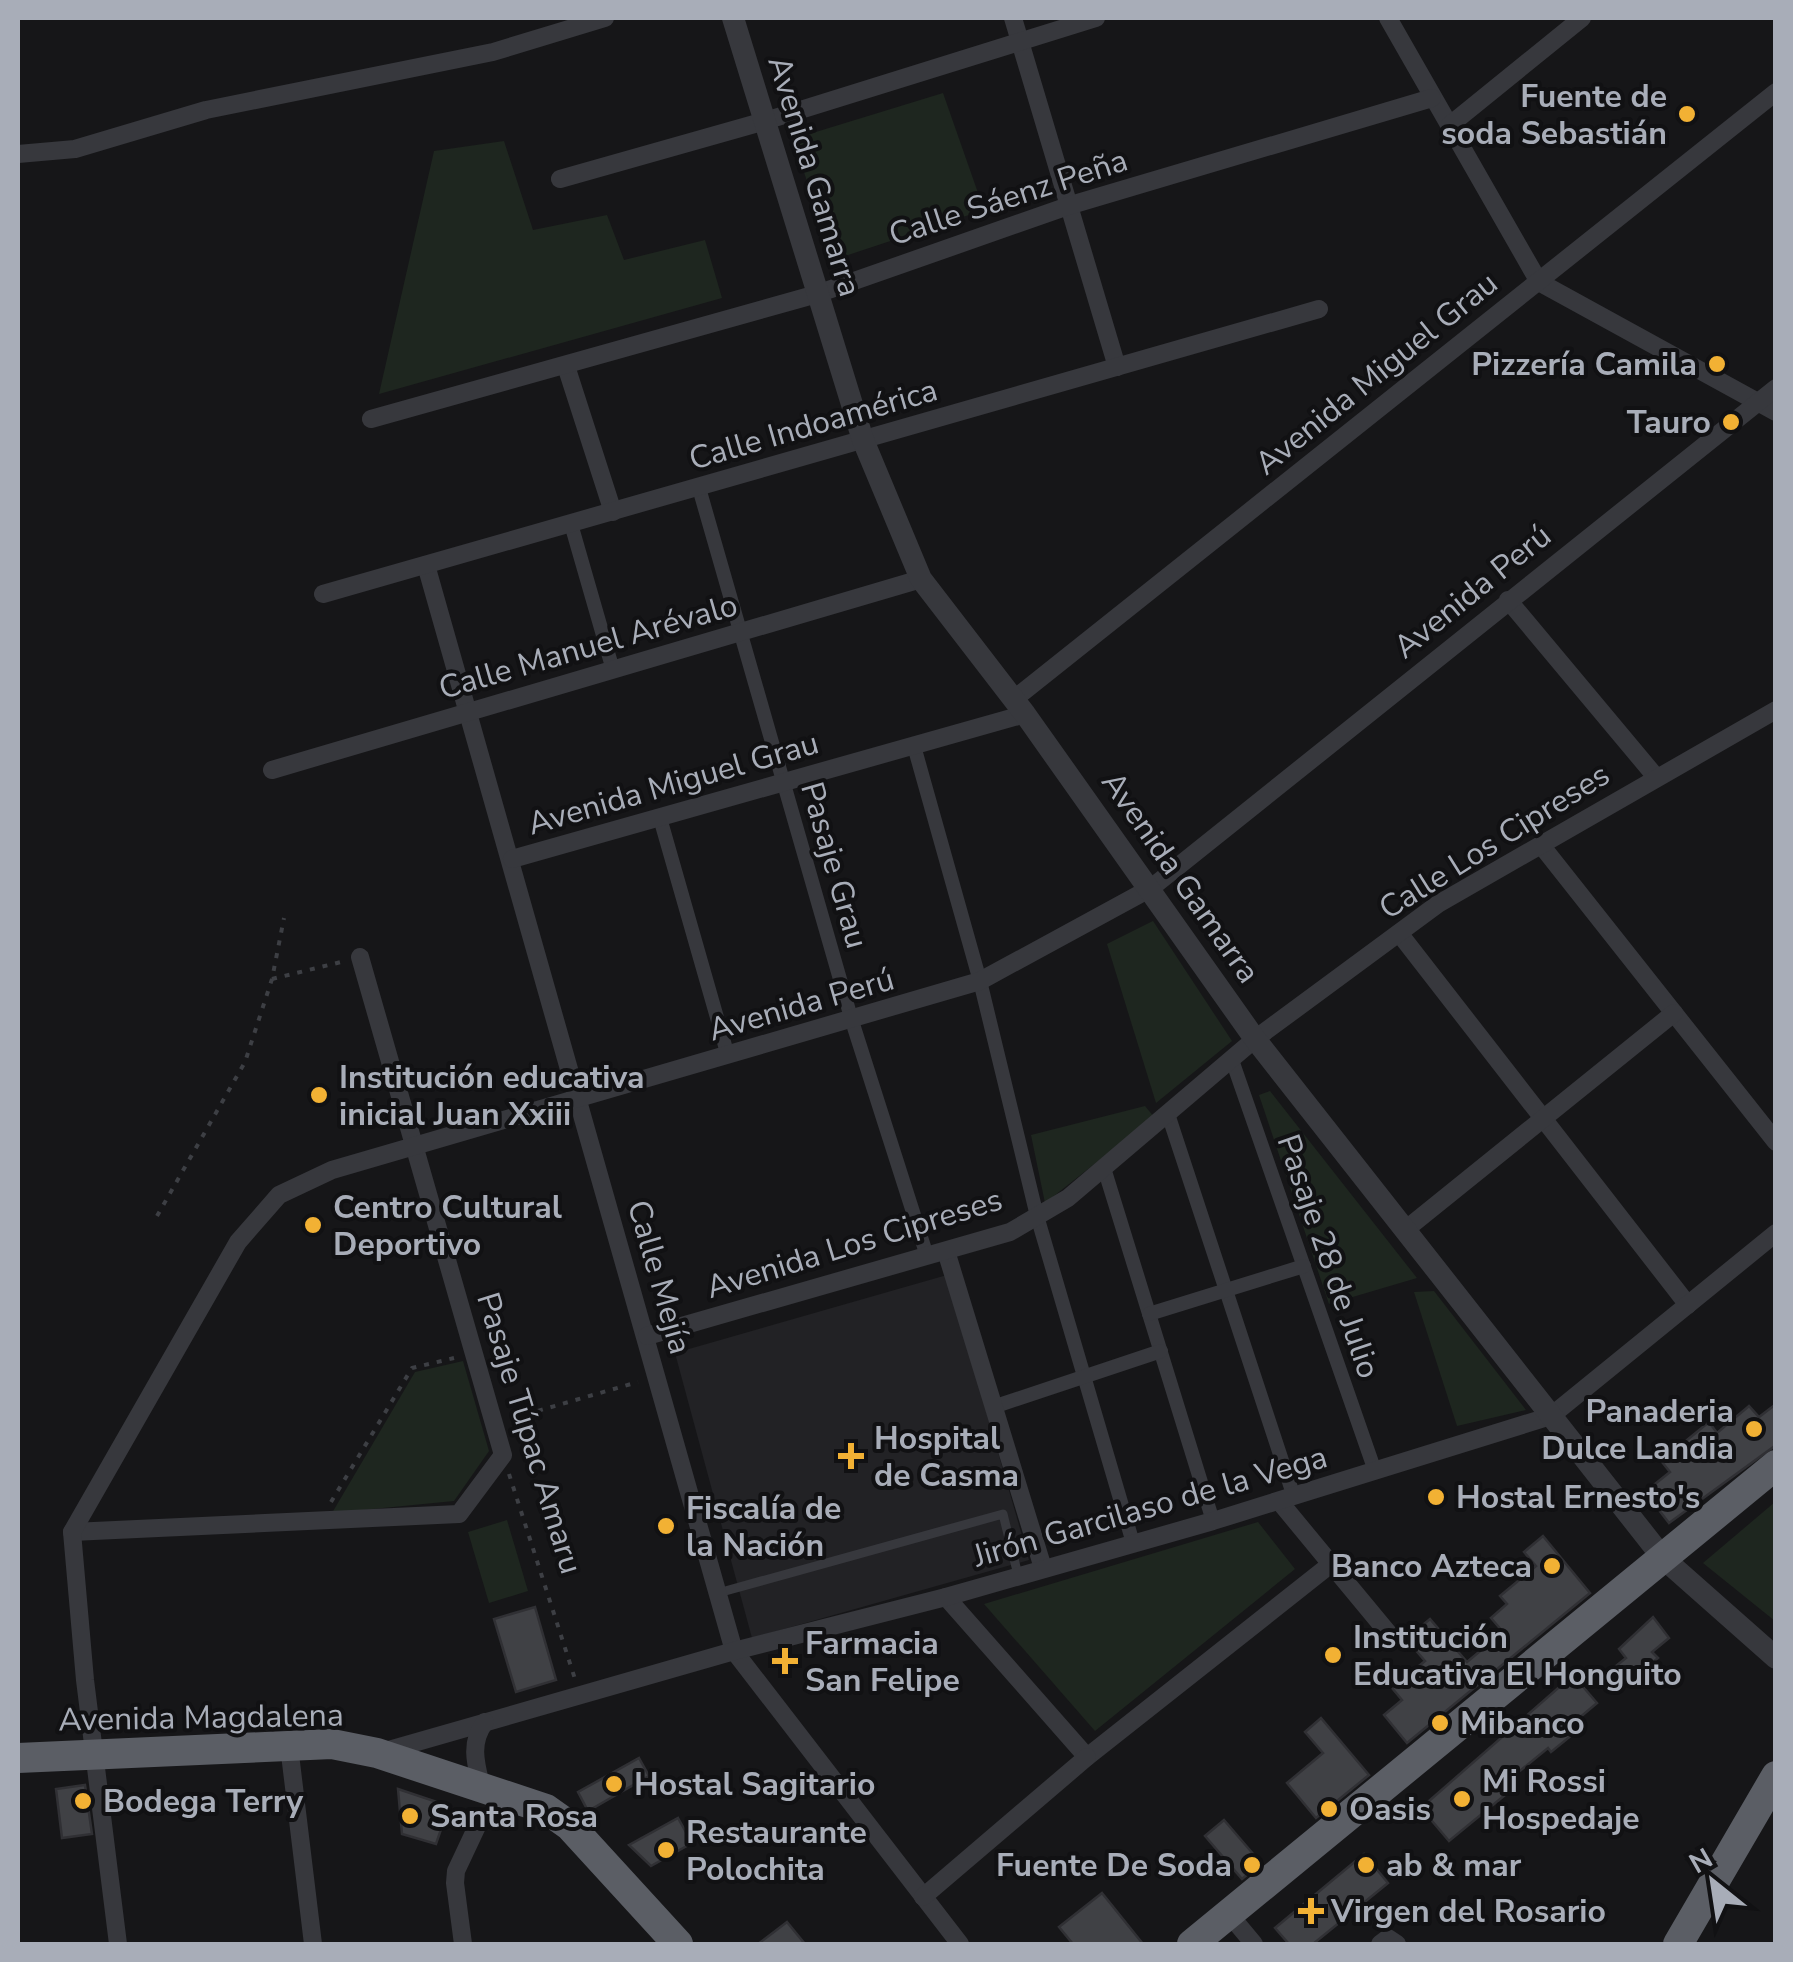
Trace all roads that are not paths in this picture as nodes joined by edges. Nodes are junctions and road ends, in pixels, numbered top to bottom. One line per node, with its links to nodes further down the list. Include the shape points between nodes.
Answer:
1 (605, 18): 12 (street, via 493,52 178,116 74,148)
2 (733, 18): 10 (street, Avenida Gamarra)
3 (1012, 18): 7 (street)
4 (1096, 18): 7 (street)
5 (1388, 18): 9 (street)
6 (1582, 18): 11 (street)
7 (1018, 41): 10 (street); 14 (street)
8 (1776, 92): 15 (street, Avenida Miguel Grau)
9 (1432, 98): 11 (street); 14 (street, Calle Sáenz Peña)
10 (765, 121): 13 (street); 16 (street, Avenida Gamarra)
11 (1450, 125): 15 (street)
12 (18, 154)
13 (560, 179)
14 (1071, 205): 16 (street, Calle Sáenz Peña); 19 (street)
15 (1538, 282): 21 (street); 34 (street, Avenida Miguel Grau)
16 (817, 294): 18 (street, Calle Sáenz Peña); 24 (street, Avenida Gamarra)
17 (1318, 309): 19 (street, Calle Indoamérica)
18 (566, 366): 23 (street, Calle Sáenz Peña); 26 (street)
19 (1117, 367): 24 (street, Calle Indoamérica)
20 (1776, 388): 21 (street, Avenida Perú)
21 (1757, 404): 22 (street); 31 (street, Avenida Perú)
22 (1776, 412)
23 (372, 419)
24 (863, 440): 25 (street, Calle Indoamérica); 29 (street, Avenida Gamarra)
25 (700, 488): 26 (street, Calle Indoamérica); 32 (street, Pasaje Grau)
26 (613, 512): 27 (street, Calle Indoamérica)
27 (571, 524): 28 (street, Calle Indoamérica); 33 (street)
28 (426, 565): 30 (street, Calle Indoamérica); 36 (street, Calle Mejía)
29 (921, 579): 32 (street, Calle Manuel Arévalo); 34 (street, Avenida Gamarra)
30 (322, 594)
31 (1508, 600): 39 (street); 44 (street, Avenida Perú)
32 (743, 632): 33 (street, Calle Manuel Arévalo); 40 (street, Pasaje Grau)
33 (613, 670): 36 (street, Calle Manuel Arévalo)
34 (1018, 707): 37 (street, Avenida Miguel Grau); 44 (street, Avenida Gamarra)
35 (1776, 710): 39 (street, Calle Los Cipreses)
36 (468, 712): 38 (street, Calle Manuel Arévalo); 43 (street, Calle Mejía)
37 (914, 746): 40 (street, Avenida Miguel Grau); 47 (street)
38 (272, 770)
39 (1656, 776): 42 (street, Calle Los Cipreses)
40 (781, 783): 41 (street, Avenida Miguel Grau); 49 (street, Pasaje Grau)
41 (660, 818): 43 (street, Avenida Miguel Grau); 51 (street)
42 (1541, 845): 45 (street, Calle Los Cipreses); 48 (street)
43 (512, 860): 53 (street, Calle Mejía)
44 (1151, 888): 47 (street, Avenida Perú); 50 (street, Avenida Gamarra)
45 (1399, 933): 50 (street, Calle Los Cipreses); 55 (street)
46 (360, 958): 57 (street, Pasaje Túpac Amaru)
47 (980, 982): 49 (street, Avenida Perú); 59 (street)
48 (1674, 1013): 55 (street); 56 (street)
49 (852, 1021): 51 (street, Avenida Perú); 62 (street, Pasaje Grau)
50 (1255, 1039): 52 (street, Avenida Los Cipreses); 60 (street, Avenida Gamarra)
51 (728, 1056): 53 (street, Avenida Perú)
52 (1232, 1060): 54 (street, Avenida Los Cipreses); 63 (street, Pasaje 28 de Julio)
53 (576, 1100): 57 (street, Avenida Perú); 67 (street, Calle Mejía)
54 (1168, 1114): 58 (street, Avenida Los Cipreses); 64 (street)
55 (1543, 1118): 60 (street); 65 (street)
56 (1776, 1142)
57 (414, 1146): 76 (street, Avenida Perú, via 332,1170 279,1195 238,1242); 76 (street, Pasaje Túpac Amaru, via 503,1455 459,1514)
58 (1104, 1168): 59 (street, Avenida Los Cipreses); 66 (street)
59 (1037, 1216): 62 (street, Avenida Los Cipreses, via 1010,1232); 69 (street)
60 (1405, 1230): 71 (street, Avenida Gamarra)
61 (1776, 1233): 65 (street, Jirón Garcilaso de la Vega)
62 (937, 1253): 67 (street, Avenida Los Cipreses); 70 (street)
63 (1304, 1266): 64 (street); 73 (street, Pasaje 28 de Julio)
64 (1226, 1290): 66 (street); 74 (street)
65 (1688, 1304): 71 (street, Jirón Garcilaso de la Vega)
66 (1149, 1314): 68 (street)
67 (647, 1336): 82 (street, Calle Mejía)
68 (1161, 1351): 69 (street); 75 (street)
69 (1084, 1377): 70 (street); 77 (street)
70 (993, 1406): 80 (street)
71 (1551, 1416): 73 (street, Jirón Garcilaso de la Vega); 78 (street, Avenida Gamarra)
72 (1776, 1466): 78 (highway)
73 (1375, 1471): 74 (street, Jirón Garcilaso de la Vega)
74 (1286, 1499): 75 (street, Jirón Garcilaso de la Vega); 79 (street)
75 (1213, 1520): 77 (street, Jirón Garcilaso de la Vega)
76 (72, 1532): 89 (street)
77 (1133, 1543): 80 (street, Jirón Garcilaso de la Vega)
78 (1663, 1558): 86 (street, Avenida Gamarra); 97 (highway)
79 (1330, 1564): 84 (street); 91 (street)
80 (1042, 1568): 81 (street, Jirón Garcilaso de la Vega)
81 (1018, 1575): 82 (lane, via 1003,1514); 83 (street, Jirón Garcilaso de la Vega)
82 (718, 1593): 85 (street, Calle Mejía)
83 (946, 1597): 85 (street, Jirón Garcilaso de la Vega); 91 (street)
84 (1394, 1640)
85 (734, 1651): 87 (street, Jirón Garcilaso de la Vega); 96 (street, Calle Mejía)
86 (1776, 1658)
87 (485, 1722): 90 (street, Jirón Garcilaso de la Vega); 94 (street, via 474,1750)
88 (289, 1746): 89 (highway, Avenida Magdalena); 90 (highway, Avenida Magdalena, via 332,1744); 99 (street)
89 (96, 1752): 92 (highway, Avenida Magdalena); 98 (street)
90 (377, 1753): 94 (highway, Avenida Magdalena)
91 (1087, 1756): 96 (street)
92 (18, 1758)
93 (1776, 1776): 105 (highway)
94 (482, 1789): 101 (highway, Avenida Magdalena, via 546,1808 570,1826)
95 (480, 1820): 100 (street, via 456,1871)
96 (924, 1897): 102 (street, Calle Mejía)
97 (1229, 1914): 103 (highway); 104 (street)
98 (118, 1944)
99 (313, 1944)
100 (463, 1944)
101 (678, 1944)
102 (960, 1944)
103 (1192, 1944)
104 (1254, 1944)
105 (1678, 1944)

